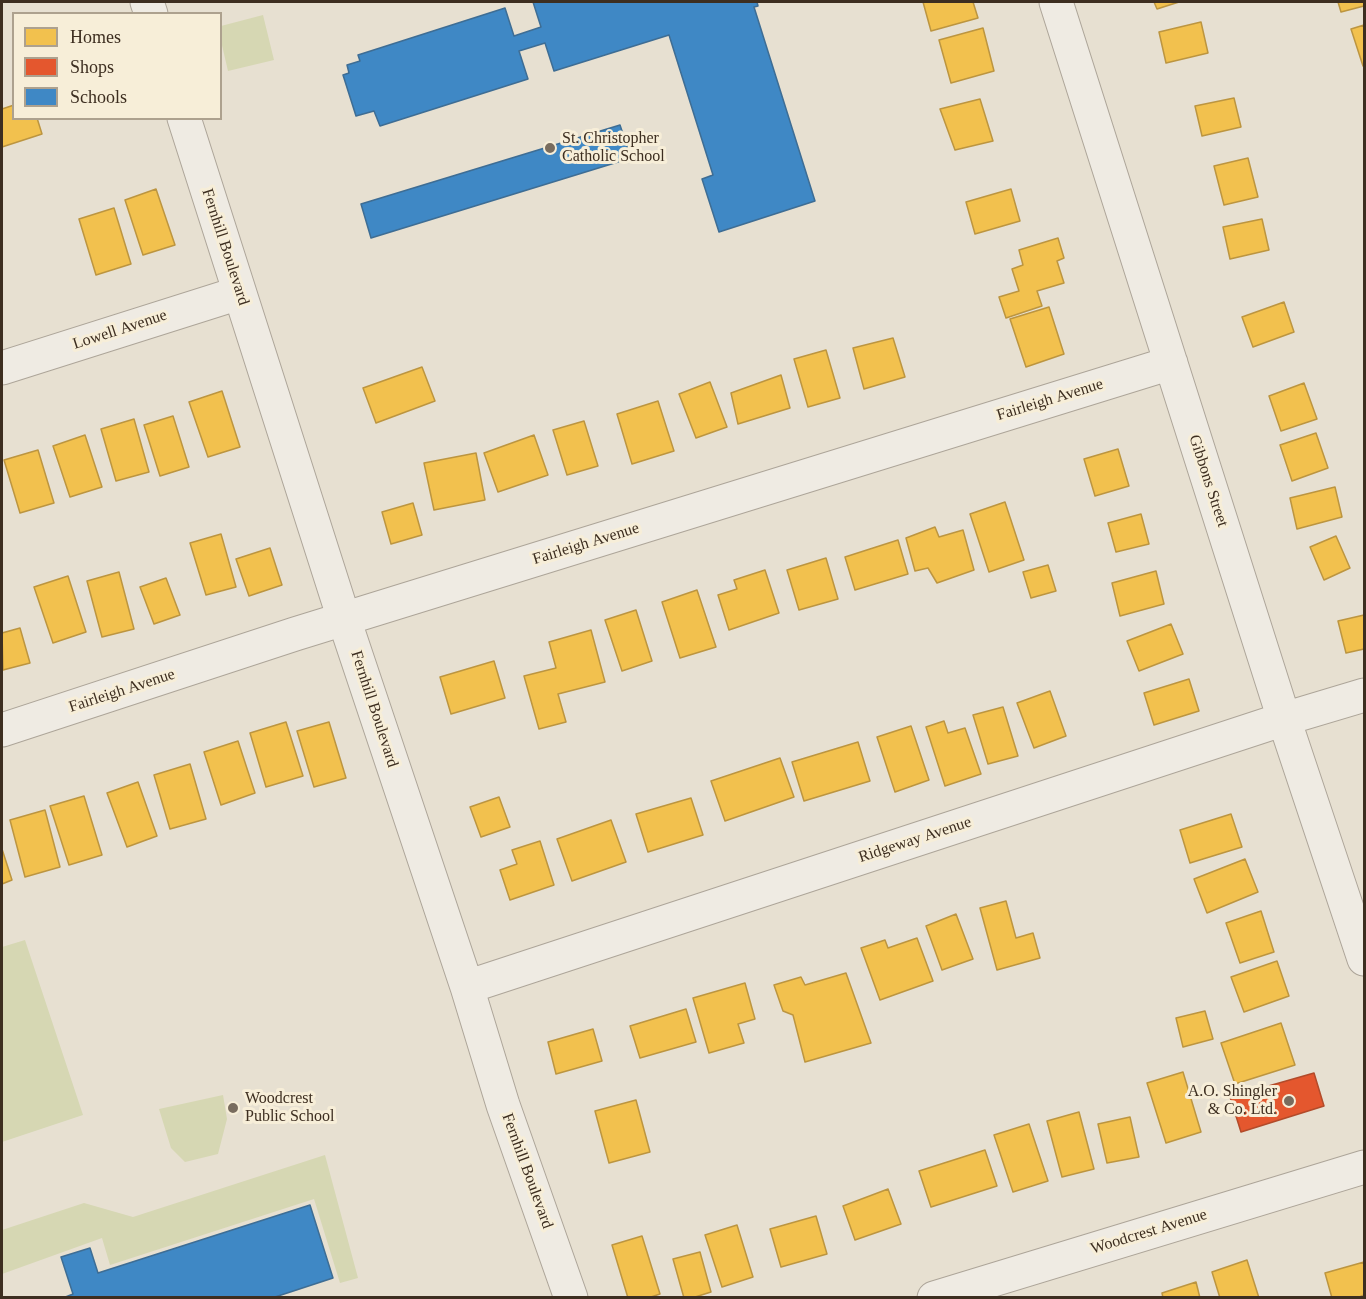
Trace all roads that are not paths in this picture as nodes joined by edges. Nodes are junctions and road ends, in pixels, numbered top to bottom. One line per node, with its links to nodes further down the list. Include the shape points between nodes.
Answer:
1 (1056, 2): 4 (street, Gibbons Street)
2 (185, 120): 3 (street, Fernhill Boulevard)
3 (239, 293): 5 (street, Lowell Avenue); 6 (street, Fernhill Boulevard)
4 (1171, 363): 6 (street, Fairleigh Avenue); 8 (street, Gibbons Street)
5 (2, 368)
6 (344, 619): 9 (street, Fairleigh Avenue); 11 (street, Fernhill Boulevard)
7 (1365, 695): 8 (street, Ridgeway Avenue)
8 (1284, 719): 10 (street, Gibbons Street); 11 (street, Ridgeway Avenue)
9 (2, 730)
10 (1365, 959)
11 (467, 987): 13 (street, Fernhill Boulevard, via 503,1105)
12 (1365, 1167): 14 (street, Woodcrest Avenue)
13 (572, 1298)
14 (934, 1298)

